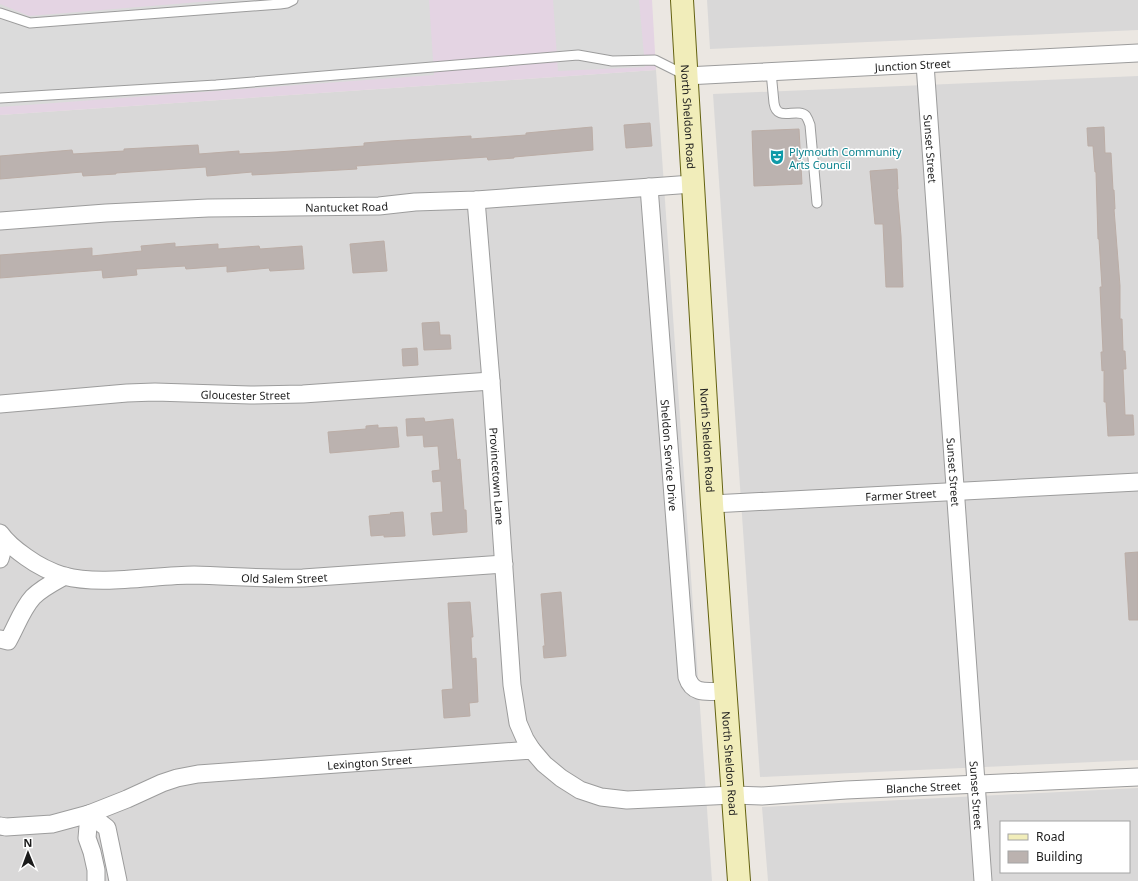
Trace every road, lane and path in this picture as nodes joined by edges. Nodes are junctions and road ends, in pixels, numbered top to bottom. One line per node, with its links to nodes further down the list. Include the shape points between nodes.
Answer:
1 (294, 0): 3 (lane, via 280,4 30,23)
2 (682, 0): 7 (main road, North Sheldon Road)
3 (0, 13)
4 (1138, 53): 5 (street, Junction Street)
5 (925, 64): 6 (street, Junction Street); 17 (street, Sunset Street)
6 (771, 72): 7 (street, Junction Street); 12 (lane, via 774,107 777,111 785,113 803,114 810,125)
7 (686, 76): 8 (lane, via 655,60 612,61 578,54 223,84); 9 (main road, North Sheldon Road)
8 (0, 98)
9 (692, 184): 10 (street, Nantucket Road); 18 (main road, North Sheldon Road)
10 (650, 187): 11 (street, Nantucket Road); 24 (street, Sheldon Service Drive, via 687,677 692,687 699,692)
11 (476, 200): 13 (street, Nantucket Road, via 379,206 192,209); 14 (street, Provincetown Lane)
12 (817, 202)
13 (0, 221)
14 (491, 381): 15 (street, Gloucester Street, via 303,394 127,393); 21 (street, Provincetown Lane)
15 (0, 404)
16 (1138, 482): 17 (street, Farmer Street)
17 (955, 491): 18 (street, Farmer Street); 27 (street, Sunset Street)
18 (712, 504): 24 (main road, North Sheldon Road)
19 (3, 537): 20 (street, Old Salem Street); 22 (street, Old Salem Street, via 34,563)
20 (0, 559)
21 (504, 564): 22 (street, Old Salem Street, via 278,579 193,575 105,579); 25 (street, Provincetown Lane, via 512,685 518,723)
22 (65, 576): 23 (street, via 34,596 8,641)
23 (0, 639)
24 (725, 691): 28 (main road, North Sheldon Road)
25 (532, 750): 28 (street, via 561,778 580,790 601,797 627,800); 29 (street, Lexington Street, via 198,774 162,783)
26 (1138, 777): 27 (street, Blanche Street)
27 (975, 785): 28 (street, Blanche Street, via 762,796); 34 (street, Sunset Street)
28 (733, 795): 33 (main road, North Sheldon Road)
29 (89, 814): 30 (street, Lexington Street, via 52,824); 31 (street, via 87,838 96,870); 32 (street, via 107,828)
30 (0, 826)
31 (96, 881)
32 (118, 881)
33 (739, 881)
34 (982, 881)

